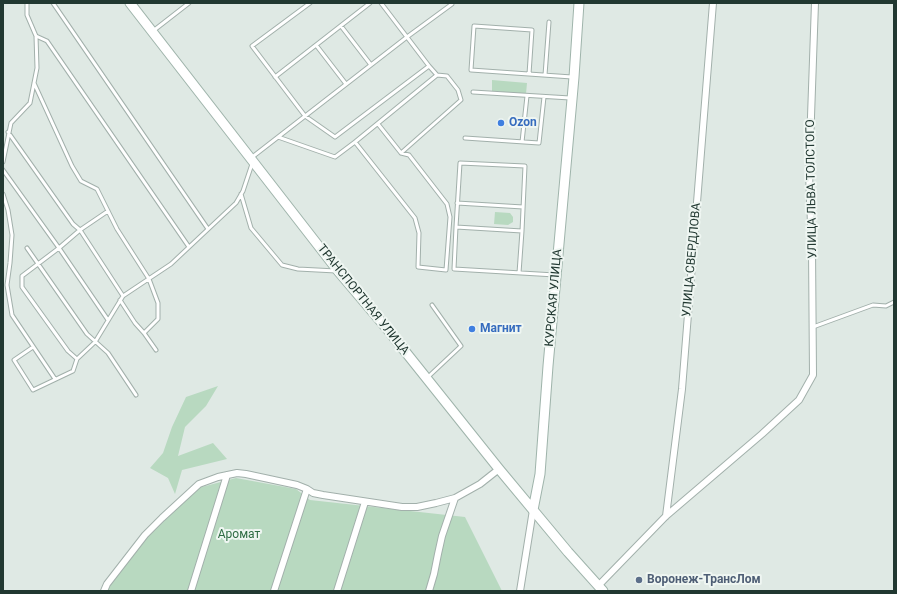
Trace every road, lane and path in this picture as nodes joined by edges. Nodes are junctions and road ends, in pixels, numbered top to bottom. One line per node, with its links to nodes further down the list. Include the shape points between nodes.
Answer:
1 (27, 3): 15 (lane, via 27,15)
2 (53, 3): 48 (lane)
3 (130, 3): 14 (main road, ТРАНСПОРТНАЯ УЛИЦА)
4 (189, 3): 14 (lane)
5 (310, 3): 23 (lane, via 252,46)
6 (370, 3): 13 (lane)
7 (381, 3): 16 (lane)
8 (452, 3): 16 (lane)
9 (579, 3): 24 (main road, КУРСКАЯ УЛИЦА)
10 (713, 3): 79 (street, УЛИЦА СВЕРДЛОВА, via 682,389)
11 (814, 3): 64 (street, УЛИЦА ЛЬВА ТОЛСТОГО, via 809,173)
12 (549, 22): 22 (lane)
13 (341, 26): 17 (lane); 18 (lane)
14 (153, 32): 39 (main road, ТРАНСПОРТНАЯ УЛИЦА)
15 (36, 36): 25 (lane, via 37,68); 51 (lane, via 46,41)
16 (407, 37): 18 (lane); 19 (lane)
17 (316, 45): 23 (lane); 26 (lane)
18 (371, 65): 26 (lane)
19 (429, 66): 21 (lane); 31 (lane, via 335,137)
20 (529, 74): 20 (lane, via 471,70 474,26 532,30); 22 (lane)
21 (437, 75): 32 (lane); 38 (lane, via 447,76 458,90 461,100)
22 (546, 75): 24 (lane)
23 (275, 77): 31 (lane)
24 (574, 77): 30 (main road, КУРСКАЯ УЛИЦА)
25 (34, 83): 33 (lane, via 30,104 11,123); 46 (lane, via 72,166 81,181 96,189)
26 (346, 84): 31 (lane)
27 (473, 92): 28 (lane)
28 (527, 96): 29 (lane); 37 (lane)
29 (544, 97): 30 (lane); 37 (lane, via 539,143)
30 (572, 98): 57 (main road, КУРСКАЯ УЛИЦА)
31 (305, 116): 34 (lane)
32 (378, 124): 36 (lane); 38 (lane)
33 (8, 132): 40 (lane); 49 (lane, via 73,224)
34 (278, 137): 36 (lane, via 335,157); 39 (lane)
35 (465, 138): 37 (lane)
36 (356, 142): 38 (lane, via 415,218 419,233 418,266 446,270 450,217 447,204 409,156)
37 (522, 142)
38 (401, 153)
39 (252, 160): 43 (lane); 55 (main road, ТРАНСПОРТНАЯ УЛИЦА)
40 (3, 162)
41 (3, 170): 53 (lane)
42 (3, 194): 67 (lane, via 12,235 7,285 12,316)
43 (241, 194): 48 (lane, via 236,203); 55 (lane, via 251,228 282,265 298,269)
44 (457, 203): 45 (lane); 45 (lane, via 460,163 525,166); 47 (lane)
45 (523, 207): 50 (lane)
46 (108, 211): 49 (lane); 58 (lane)
47 (456, 227): 50 (lane); 56 (lane, via 454,269)
48 (208, 229): 51 (lane)
49 (80, 230): 53 (lane); 59 (lane)
50 (522, 231): 56 (lane)
51 (189, 247): 58 (lane, via 171,264)
52 (28, 248): 54 (lane)
53 (59, 248): 54 (lane); 63 (lane)
54 (38, 263): 66 (lane); 69 (lane, via 22,276 22,287 68,351)
55 (338, 271): 71 (main road, ТРАНСПОРТНАЯ УЛИЦА)
56 (520, 273): 57 (lane)
57 (556, 275): 78 (main road, КУРСКАЯ УЛИЦА, via 540,474)
58 (149, 279): 59 (lane); 65 (lane, via 158,303 158,319)
59 (123, 296): 60 (lane)
60 (120, 300): 63 (lane); 65 (lane)
61 (894, 302): 64 (lane, via 886,306 874,305)
62 (432, 305): 71 (lane, via 460,346)
63 (108, 320): 66 (lane)
64 (812, 327): 79 (street, УЛИЦА ЛЬВА ТОЛСТОГО, via 813,375 799,400)
65 (144, 333): 68 (lane)
66 (95, 342): 69 (lane); 72 (lane, via 108,353)
67 (33, 347): 70 (lane); 70 (lane, via 14,360 33,390)
68 (156, 350)
69 (77, 359): 70 (lane, via 73,371)
70 (55, 379)
71 (427, 379): 73 (main road, ТРАНСПОРТНАЯ УЛИЦА)
72 (136, 395)
73 (499, 469): 76 (street, via 480,484); 78 (main road, ТРАНСПОРТНАЯ УЛИЦА)
74 (227, 475): 75 (street, via 246,474); 81 (street, via 199,484 182,499 145,536); 82 (street)
75 (307, 489): 77 (street, via 313,493); 83 (street)
76 (455, 498): 77 (street, via 417,507); 85 (street, via 442,536)
77 (365, 502): 84 (street)
78 (534, 510): 80 (main road, ТРАНСПОРТНАЯ УЛИЦА); 86 (street, КУРСКАЯ УЛИЦА)
79 (666, 516): 80 (street)
80 (601, 588)
81 (104, 591)
82 (191, 591)
83 (274, 591)
84 (337, 591)
85 (429, 591)
86 (520, 591)

